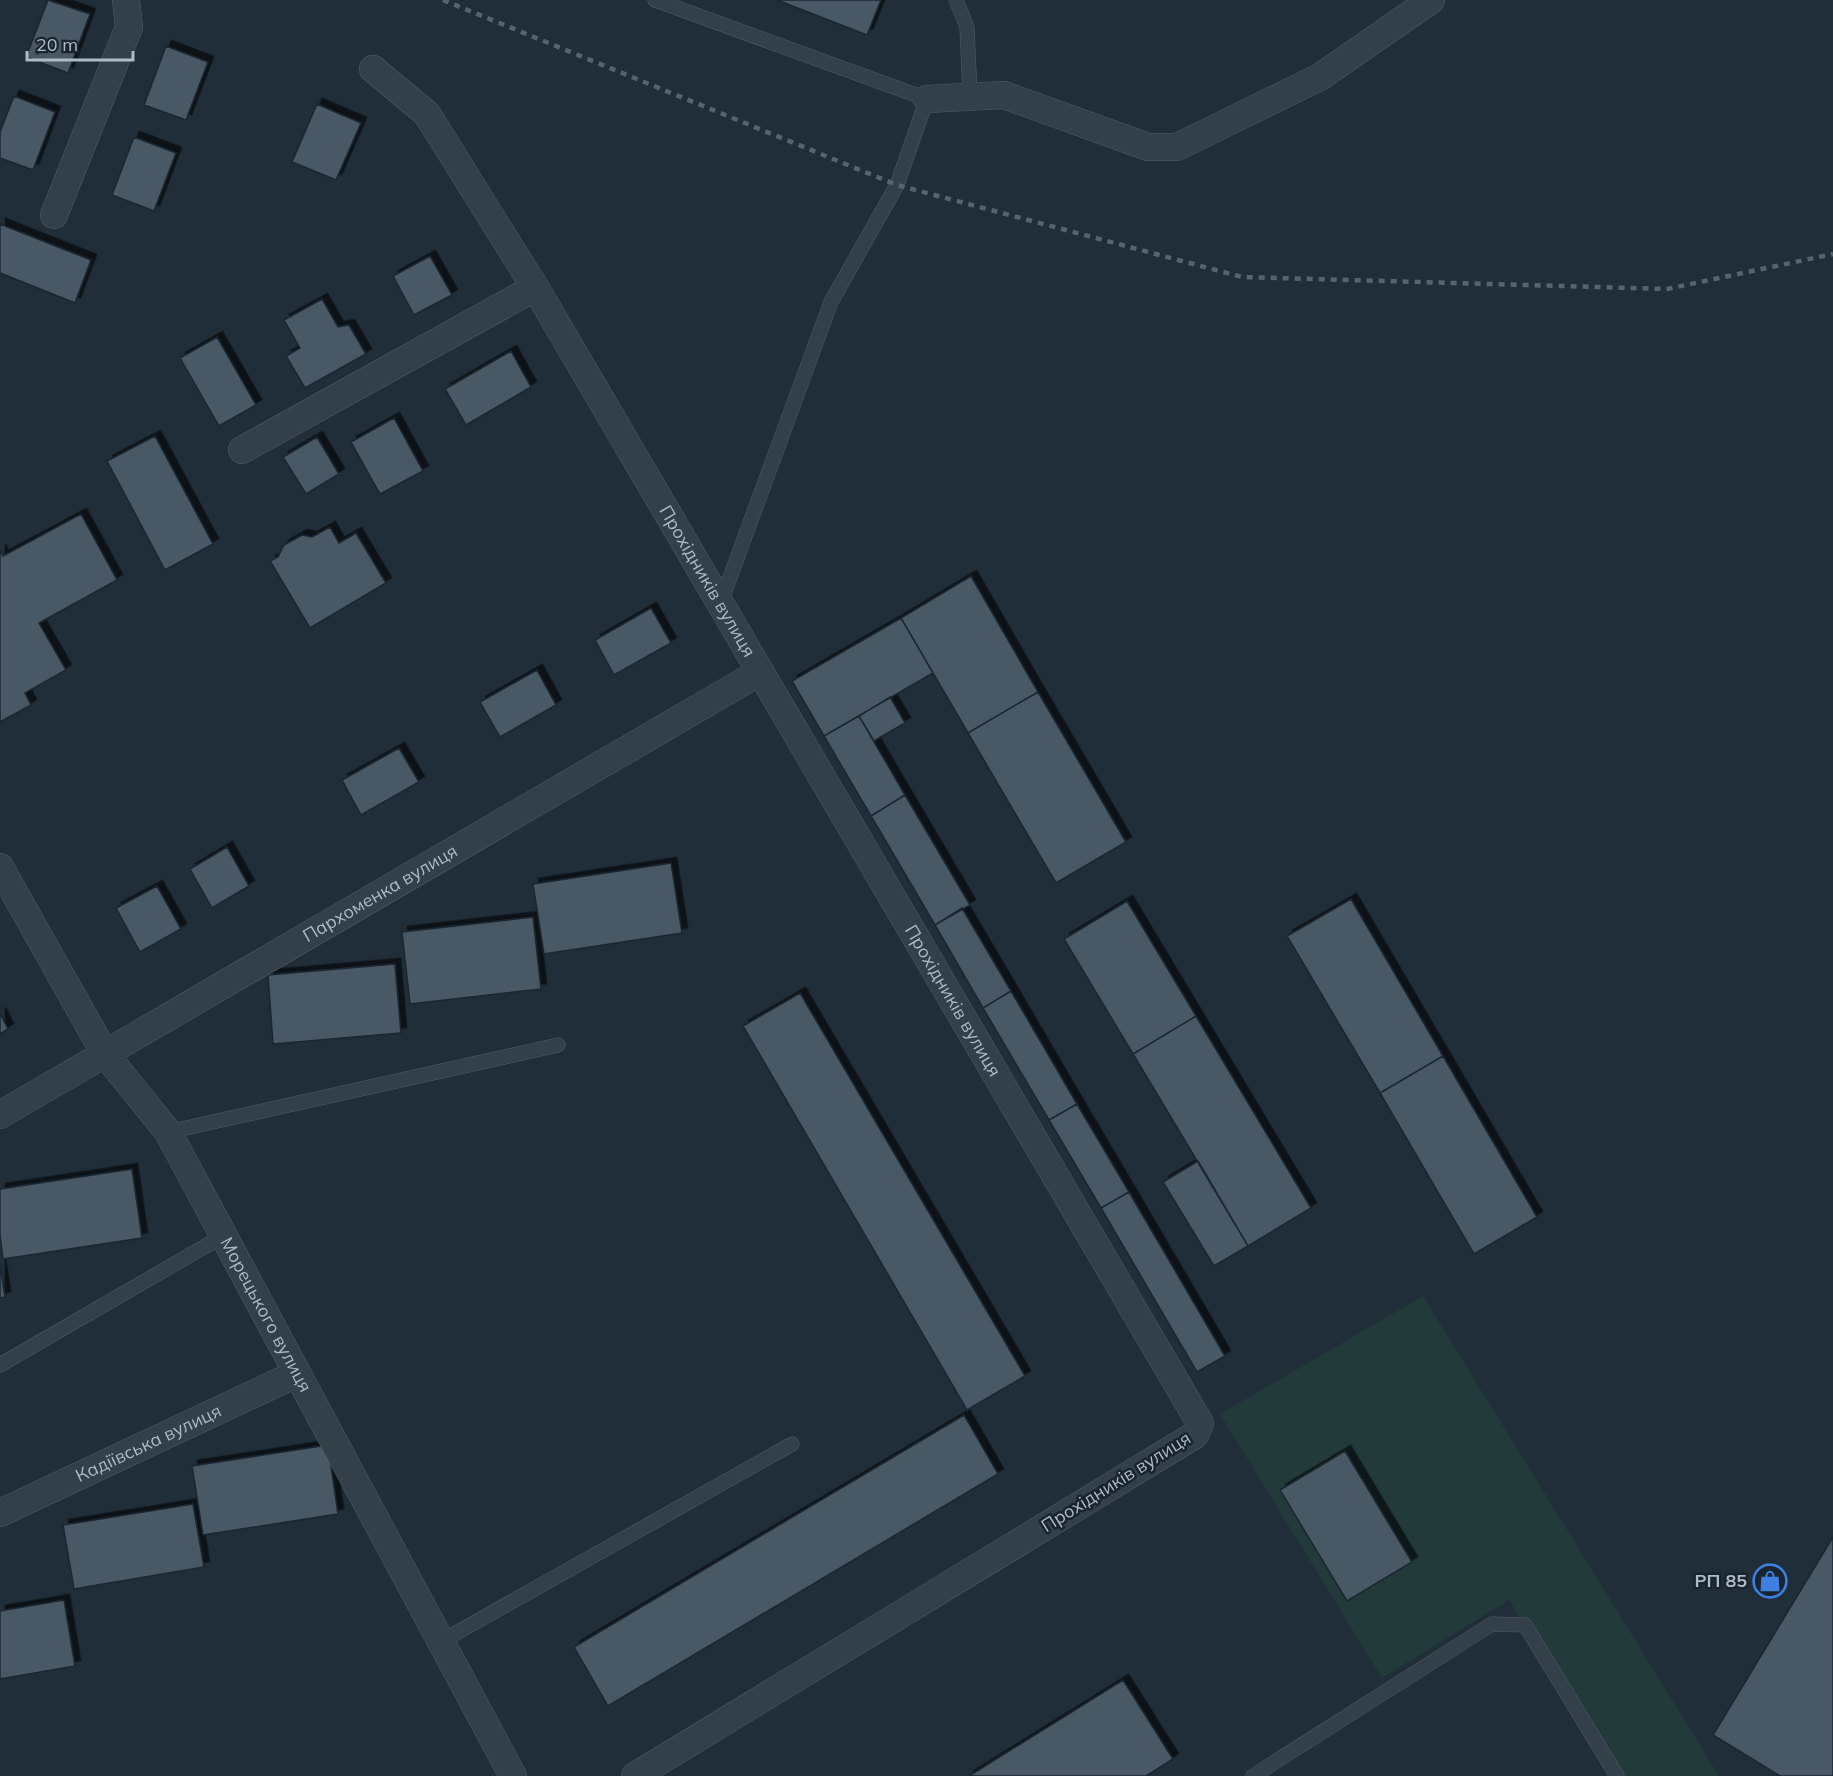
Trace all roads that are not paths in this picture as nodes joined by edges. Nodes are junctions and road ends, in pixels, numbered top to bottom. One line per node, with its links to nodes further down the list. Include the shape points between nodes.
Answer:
1 (126, 0): 8 (street, via 129,27)
2 (655, 0): 7 (lane)
3 (956, 0): 6 (lane, via 967,27)
4 (1431, 0): 6 (street, via 1320,77 1177,147 1148,147 1004,95)
5 (373, 69): 9 (street, Прохідників вулиця, via 427,114)
6 (970, 96): 7 (street)
7 (927, 99): 11 (lane, via 897,185 831,302)
8 (54, 215)
9 (538, 292): 10 (street, via 527,292); 11 (street, Прохідників вулиця)
10 (242, 450)
11 (720, 604): 12 (street, Прохідників вулиця)
12 (760, 672): 15 (street, Пархоменка вулиця); 25 (street, Прохідників вулиця, via 1200,1423 1195,1435)
13 (0, 867): 15 (street, Морецького вулиця)
14 (558, 1046): 17 (lane)
15 (105, 1054): 16 (street, Пархоменка вулиця); 17 (street, Морецького вулиця)
16 (0, 1115)
17 (168, 1132): 18 (street, Морецького вулиця)
18 (223, 1236): 19 (lane); 20 (street, Морецького вулиця)
19 (0, 1365)
20 (296, 1374): 22 (street, Кадіївська вулиця); 23 (street, Морецького вулиця)
21 (792, 1444): 23 (lane)
22 (0, 1513)
23 (442, 1641): 24 (street, Морецького вулиця)
24 (513, 1776)
25 (635, 1776)
26 (1253, 1776): 27 (lane, via 1492,1624 1525,1625)
27 (1617, 1776)

